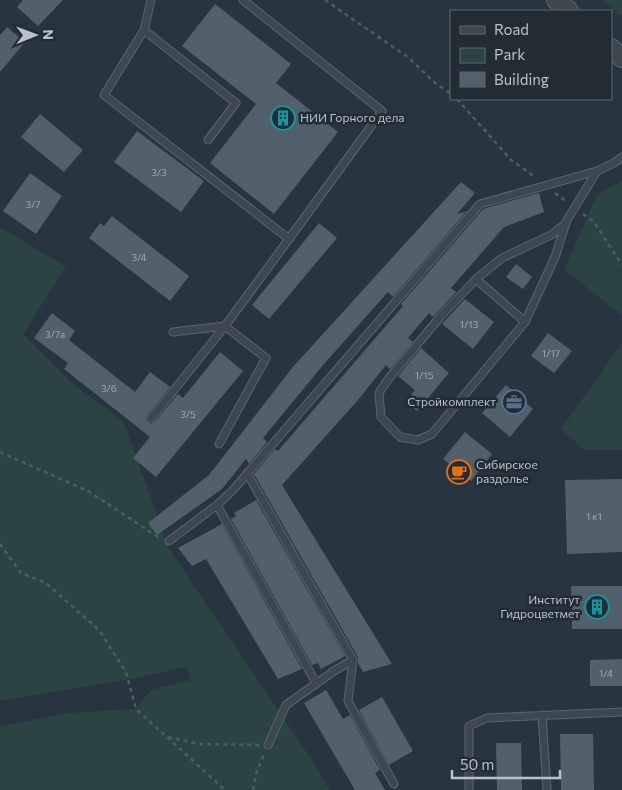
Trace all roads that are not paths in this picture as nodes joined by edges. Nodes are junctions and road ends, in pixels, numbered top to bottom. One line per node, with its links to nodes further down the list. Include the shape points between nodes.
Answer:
1 (152, 0): 5 (lane)
2 (556, 0): 4 (street)
3 (248, 1): 12 (lane, via 382,110)
4 (568, 10)
5 (144, 30): 8 (lane, via 236,103); 12 (lane, via 104,95)
6 (612, 49): 7 (street)
7 (622, 58)
8 (208, 140)
9 (622, 157): 10 (lane)
10 (597, 170): 11 (lane); 19 (lane, via 480,204)
11 (566, 223): 13 (lane, via 553,234 502,258); 14 (lane, via 555,257)
12 (289, 239): 15 (lane)
13 (476, 279): 14 (lane); 14 (lane, via 441,316 379,393 381,417 400,437 418,440 432,434)
14 (525, 322)
15 (225, 326): 16 (lane); 17 (lane); 18 (lane, via 266,358)
16 (173, 332)
17 (151, 419)
18 (219, 444)
19 (248, 473): 20 (lane); 22 (lane)
20 (217, 505): 21 (lane); 23 (lane)
21 (169, 541)
22 (353, 660): 23 (lane); 27 (lane, via 348,701)
23 (316, 683): 26 (lane, via 286,705)
24 (622, 712): 25 (lane)
25 (542, 715): 28 (lane, via 487,718 469,726); 29 (lane)
26 (268, 745)
27 (394, 784)
28 (469, 790)
29 (547, 790)

